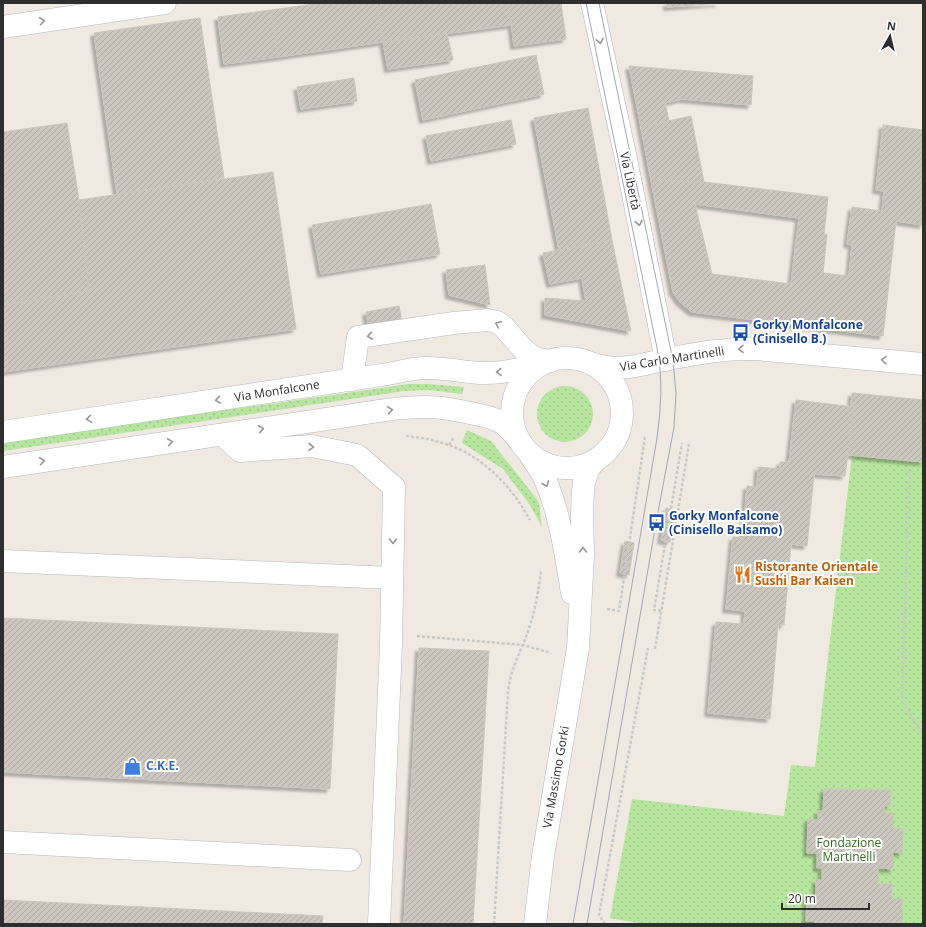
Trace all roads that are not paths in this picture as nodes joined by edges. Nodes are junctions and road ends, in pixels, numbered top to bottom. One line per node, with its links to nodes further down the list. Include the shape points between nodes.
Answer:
1 (165, 3): 3 (street, one-way to 1)
2 (592, 3): 4 (street, Via Libertà, one-way to 4)
3 (3, 27)
4 (666, 360): 6 (street, Via Carlo Martinelli, via 623,368); 7 (street, Via Carlo Martinelli, one-way to 4, via 741,348)
5 (551, 361): 6 (street, via 571,358); 8 (street, Via Monfalcone, one-way to 8, via 506,372 482,373 423,368); 8 (street, one-way to 8, via 530,355 497,322 454,322 358,337); 11 (street, via 527,375 515,395 513,420 517,436)
6 (589, 363): 12 (street, via 609,378 617,390 622,407 617,436 608,450)
7 (923, 364)
8 (352, 380): 9 (street, Via Monfalcone, one-way to 9)
9 (3, 432)
10 (223, 435): 11 (street, one-way to 11, via 424,406 491,418 509,428); 13 (street, one-way to 10); 15 (street, one-way to 15, via 240,451 312,446 357,456 394,487)
11 (525, 448): 12 (street, via 542,462 561,468 580,466); 16 (street, Via Massimo Gorki, one-way to 16, via 542,473 553,503 567,561)
12 (597, 459): 16 (street, Via Massimo Gorki, one-way to 12, via 583,555 582,491 586,474)
13 (3, 467)
14 (3, 561): 15 (street)
15 (392, 578): 19 (street)
16 (578, 631): 20 (street, Via Massimo Gorki, via 576,663 543,856)
17 (3, 842): 18 (street)
18 (350, 860)
19 (379, 924)
20 (535, 924)

